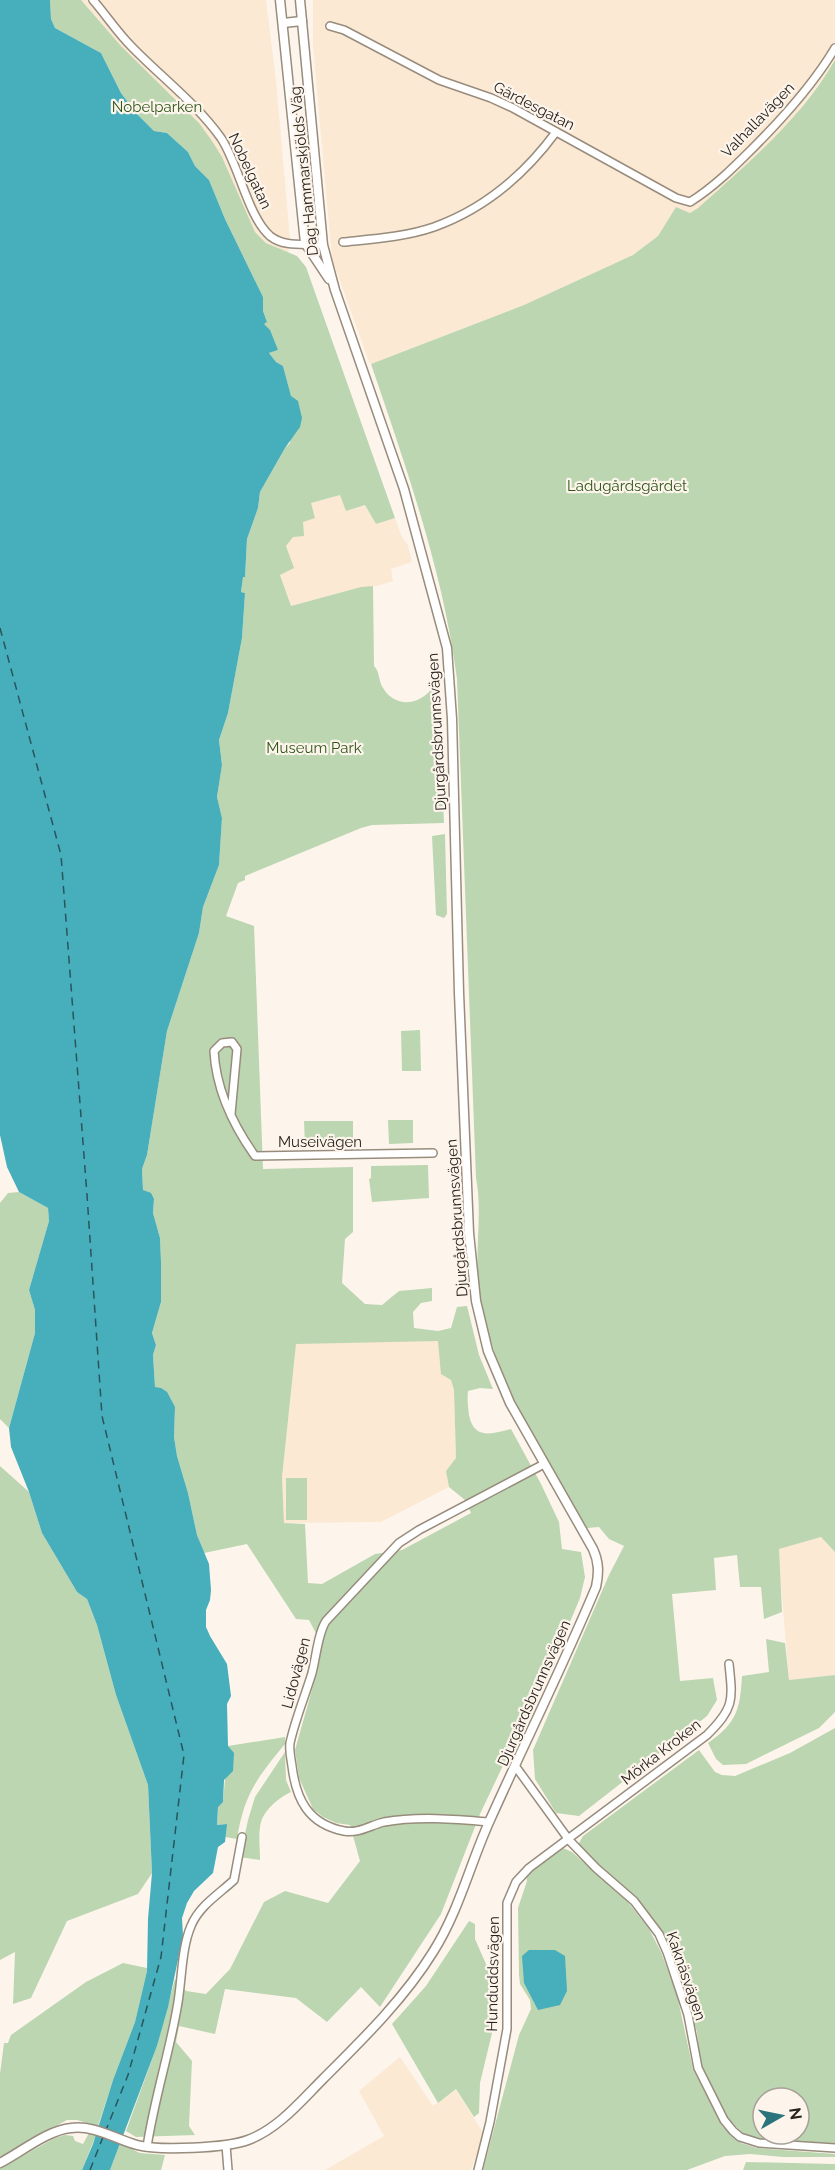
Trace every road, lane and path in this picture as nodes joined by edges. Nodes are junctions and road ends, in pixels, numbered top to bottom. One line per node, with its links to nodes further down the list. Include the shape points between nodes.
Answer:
1 (280, 0): 5 (street, Dag Hammarskjölds Väg)
2 (300, 0): 4 (street, Dag Hammarskjölds Väg)
3 (98, 2): 11 (street, Nobelgatan, via 130,46 221,138 253,211 269,235 281,243)
4 (302, 21): 5 (street); 12 (street, Dag Hammarskjölds Väg)
5 (283, 24): 11 (street, Dag Hammarskjölds Väg)
6 (330, 26): 8 (street, Gärdesgatan, via 439,80 513,108)
7 (835, 48): 9 (street, Valhallavägen, via 785,116 741,160)
8 (556, 132): 9 (street, Gärdesgatan); 10 (street, via 518,176 461,214 434,227)
9 (690, 202)
10 (343, 242)
11 (305, 243): 12 (street, Nobelgatan); 13 (street, Dag Hammarskjölds Väg)
12 (323, 245): 13 (street, Dag Hammarskjölds Väg)
13 (335, 290): 16 (street, Djurgårdsbrunnsvägen, via 404,489 447,648 471,1271 488,1351 510,1403)
14 (231, 1114): 14 (street, Museivägen, via 215,1072 214,1051 222,1043 232,1042 237,1050); 15 (street, Museivägen, via 255,1156)
15 (433, 1153)
16 (544, 1464): 18 (street, Djurgårdsbrunnsvägen, via 593,1549 598,1577); 19 (street, Lidovägen, via 399,1543 326,1621 290,1745 299,1798 309,1813 333,1828 347,1832 406,1820)
17 (729, 1664): 21 (street, Mörka Kroken, via 732,1698 723,1719)
18 (516, 1767): 19 (street, Djurgårdsbrunnsvägen); 21 (street, Kaknäsvägen)
19 (489, 1822): 22 (street, Djurgårdsbrunnsvägen, via 456,1908 412,1980 354,2047 281,2121 249,2140)
20 (242, 1837): 23 (street, via 234,1880 197,1915 187,1937 174,2027)
21 (569, 1840): 24 (street, Kaknäsvägen, via 634,1901 659,1934 688,2015 698,2068 733,2131 759,2143); 27 (street, Hunduddsvägen, via 525,1871 507,1903 507,2029)
22 (226, 2145): 23 (street, Djurgårdsbrunnsvägen); 26 (street)
23 (147, 2147): 25 (street, Djurgårdsbrunnsvägen, via 92,2128 71,2128 56,2132)
24 (835, 2148)
25 (0, 2163)
26 (228, 2170)
27 (478, 2170)

